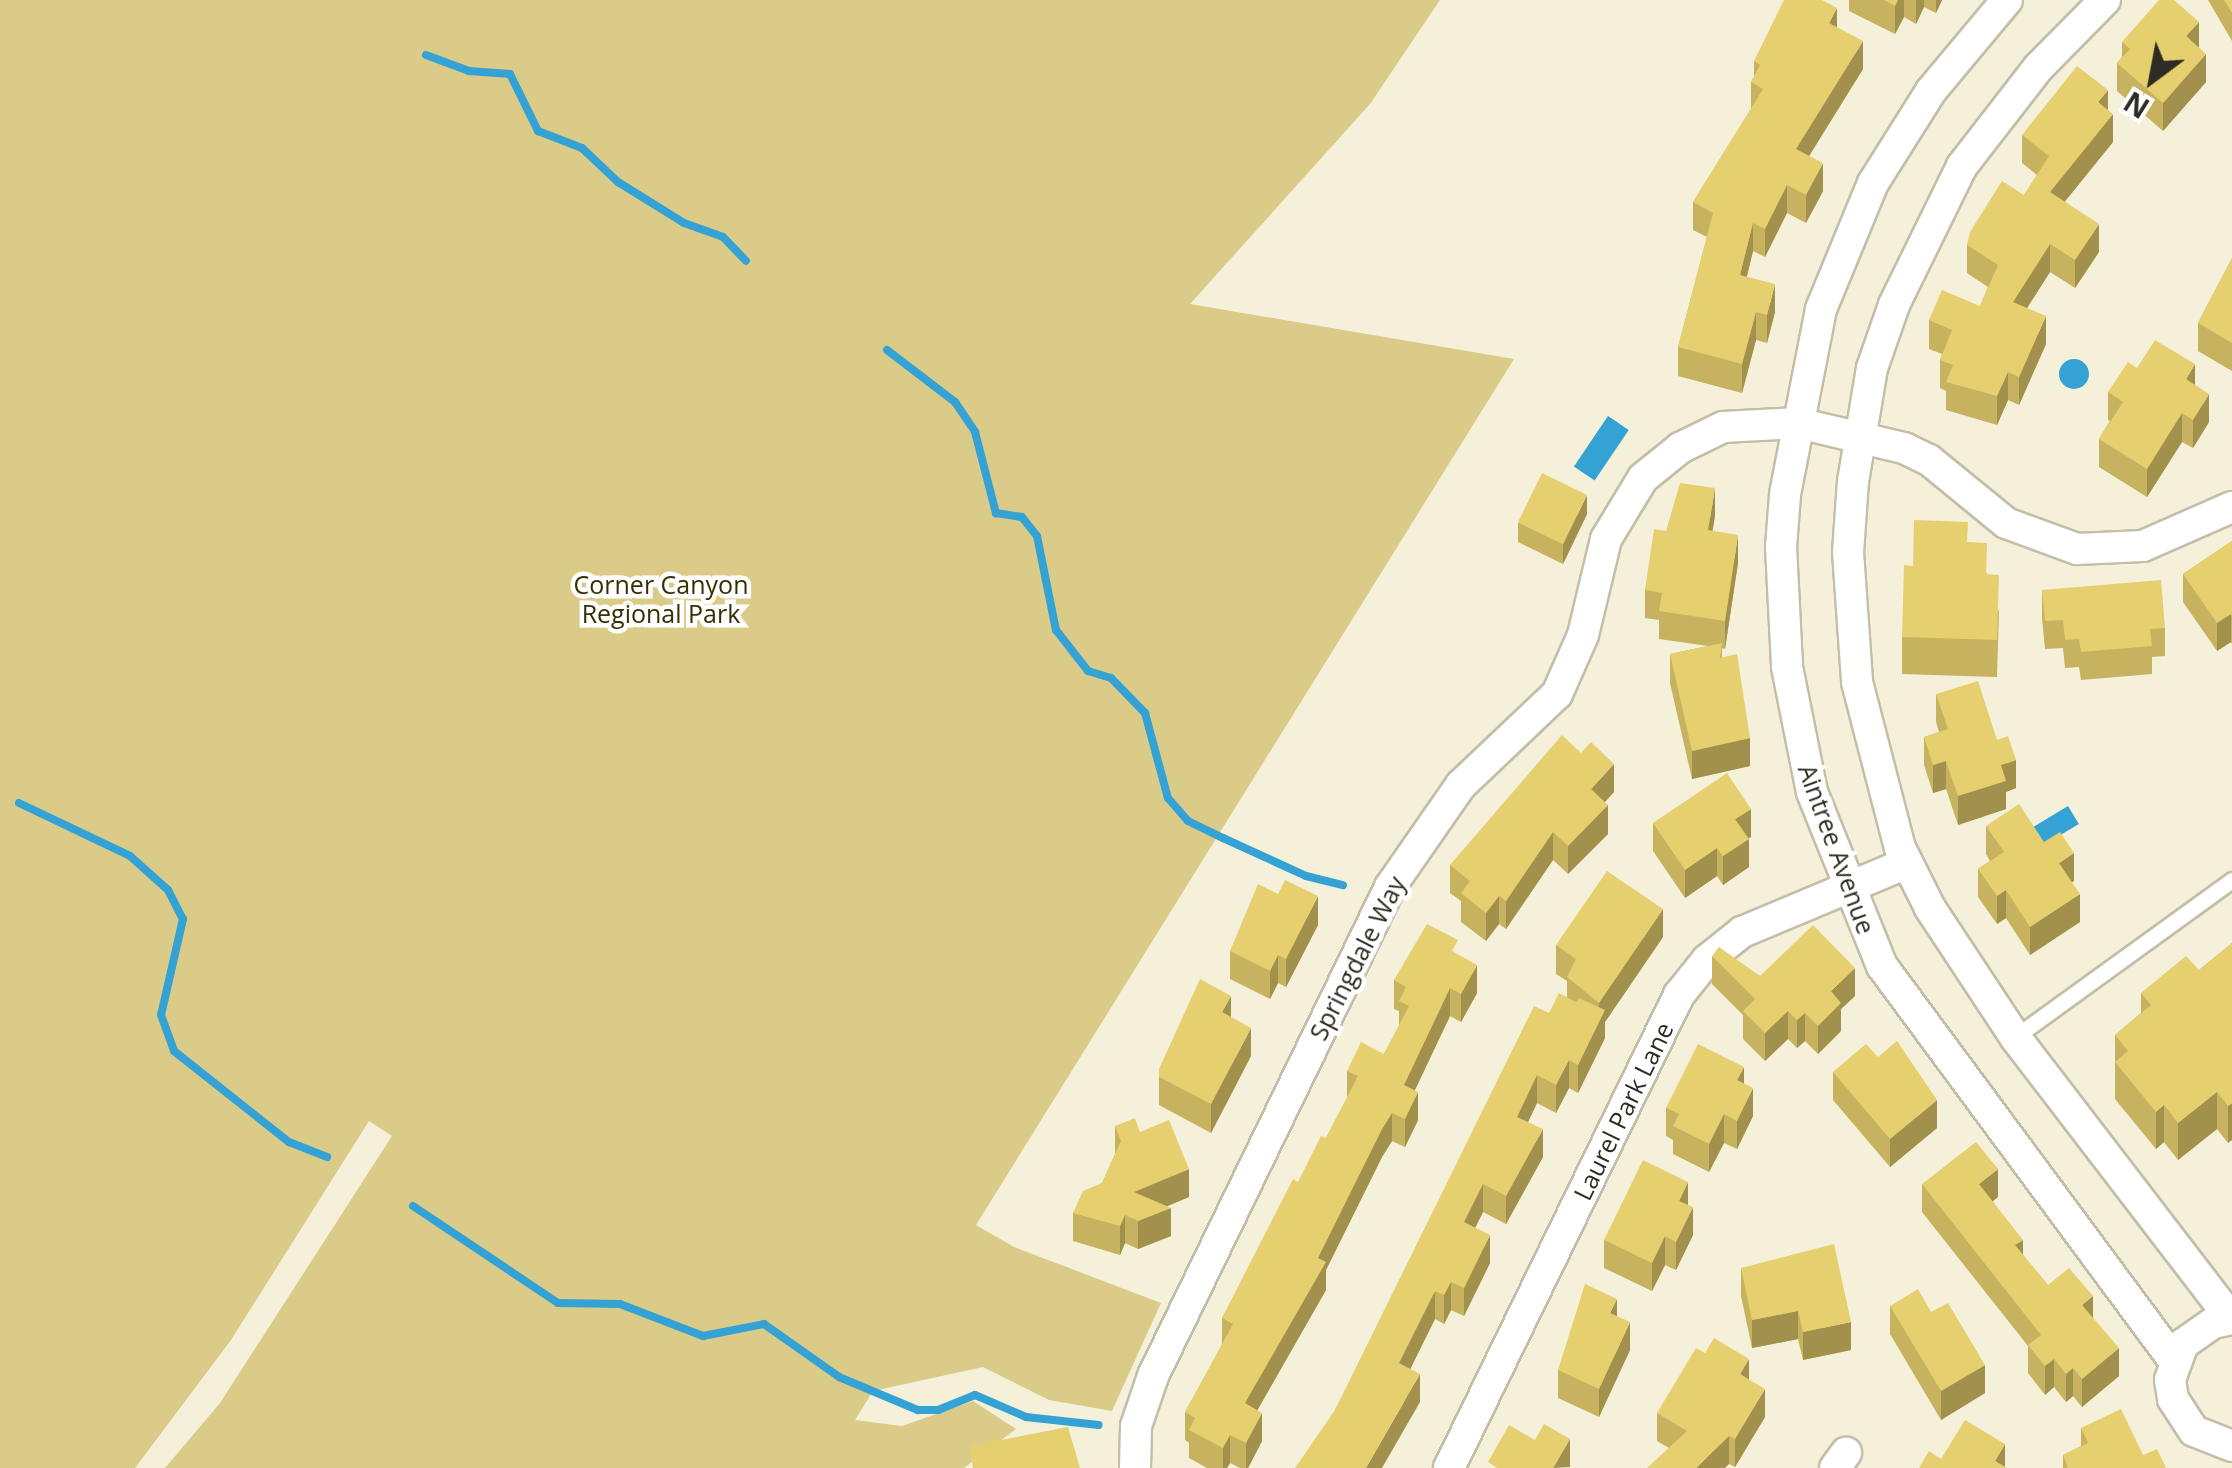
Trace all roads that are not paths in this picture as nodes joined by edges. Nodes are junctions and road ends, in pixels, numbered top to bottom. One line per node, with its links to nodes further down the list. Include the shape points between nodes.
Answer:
1 (2007, 0): 3 (street, Aintree Avenue, via 1931,91 1873,183 1821,309)
2 (2105, 0): 4 (street, via 2038,68 1962,166 1894,305 1872,368)
3 (1798, 424): 4 (street, Springdale Way); 8 (street, Aintree Avenue, via 1781,547 1787,667 1812,792); 13 (street, Springdale Way, via 1723,427 1680,448 1643,478 1606,539 1583,635 1556,694 1461,785 1390,887 1153,1376 1136,1426)
4 (1860, 438): 5 (street, Springdale Way, via 1929,460 2006,523 2076,549 2143,546); 6 (street, via 1848,552 1857,682)
5 (2232, 507)
6 (1907, 863): 8 (street, Laurel Park Lane); 9 (street)
7 (2232, 880): 9 (lane)
8 (1846, 886): 11 (street, Aintree Avenue, via 1882,966); 14 (street, Laurel Park Lane, via 1742,932 1679,995)
9 (2014, 1037): 10 (street)
10 (2232, 1319): 11 (street, via 2196,1331)
11 (2174, 1360): 12 (street, via 2172,1399 2194,1432)
12 (2219, 1452)
13 (1135, 1468)
14 (1449, 1468)

